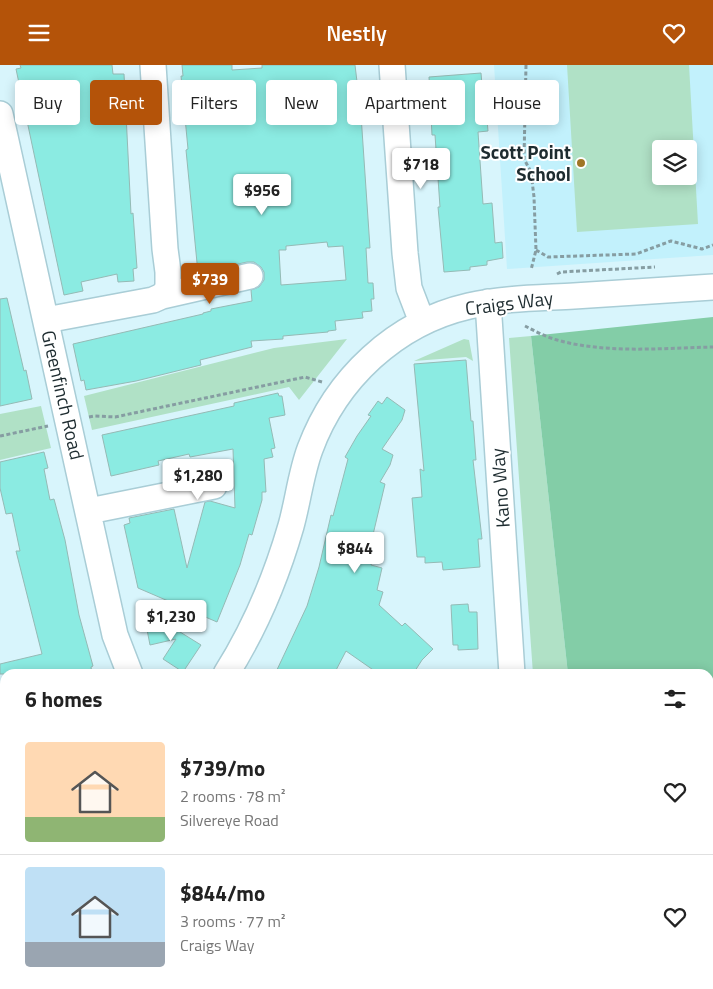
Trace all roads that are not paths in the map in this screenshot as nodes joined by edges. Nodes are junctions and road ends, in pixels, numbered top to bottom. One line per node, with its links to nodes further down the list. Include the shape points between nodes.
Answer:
1 (153, 65): 6 (street, via 168,272 168,289)
2 (392, 65): 9 (street, via 409,288)
3 (0, 114): 8 (street, Greenfinch Road)
4 (250, 276): 6 (street)
5 (713, 287): 7 (street, Craigs Way)
6 (162, 296): 8 (street)
7 (488, 302): 9 (street, Craigs Way, via 446,312); 14 (street, Kano Way)
8 (46, 320): 11 (street, Greenfinch Road)
9 (422, 322): 13 (street, Craigs Way, via 396,337 366,362 328,411 310,450 292,525 276,571 260,611)
10 (214, 486): 11 (street)
11 (89, 511): 12 (street, Greenfinch Road, via 115,635)
12 (128, 669)
13 (229, 669)
14 (512, 669)

